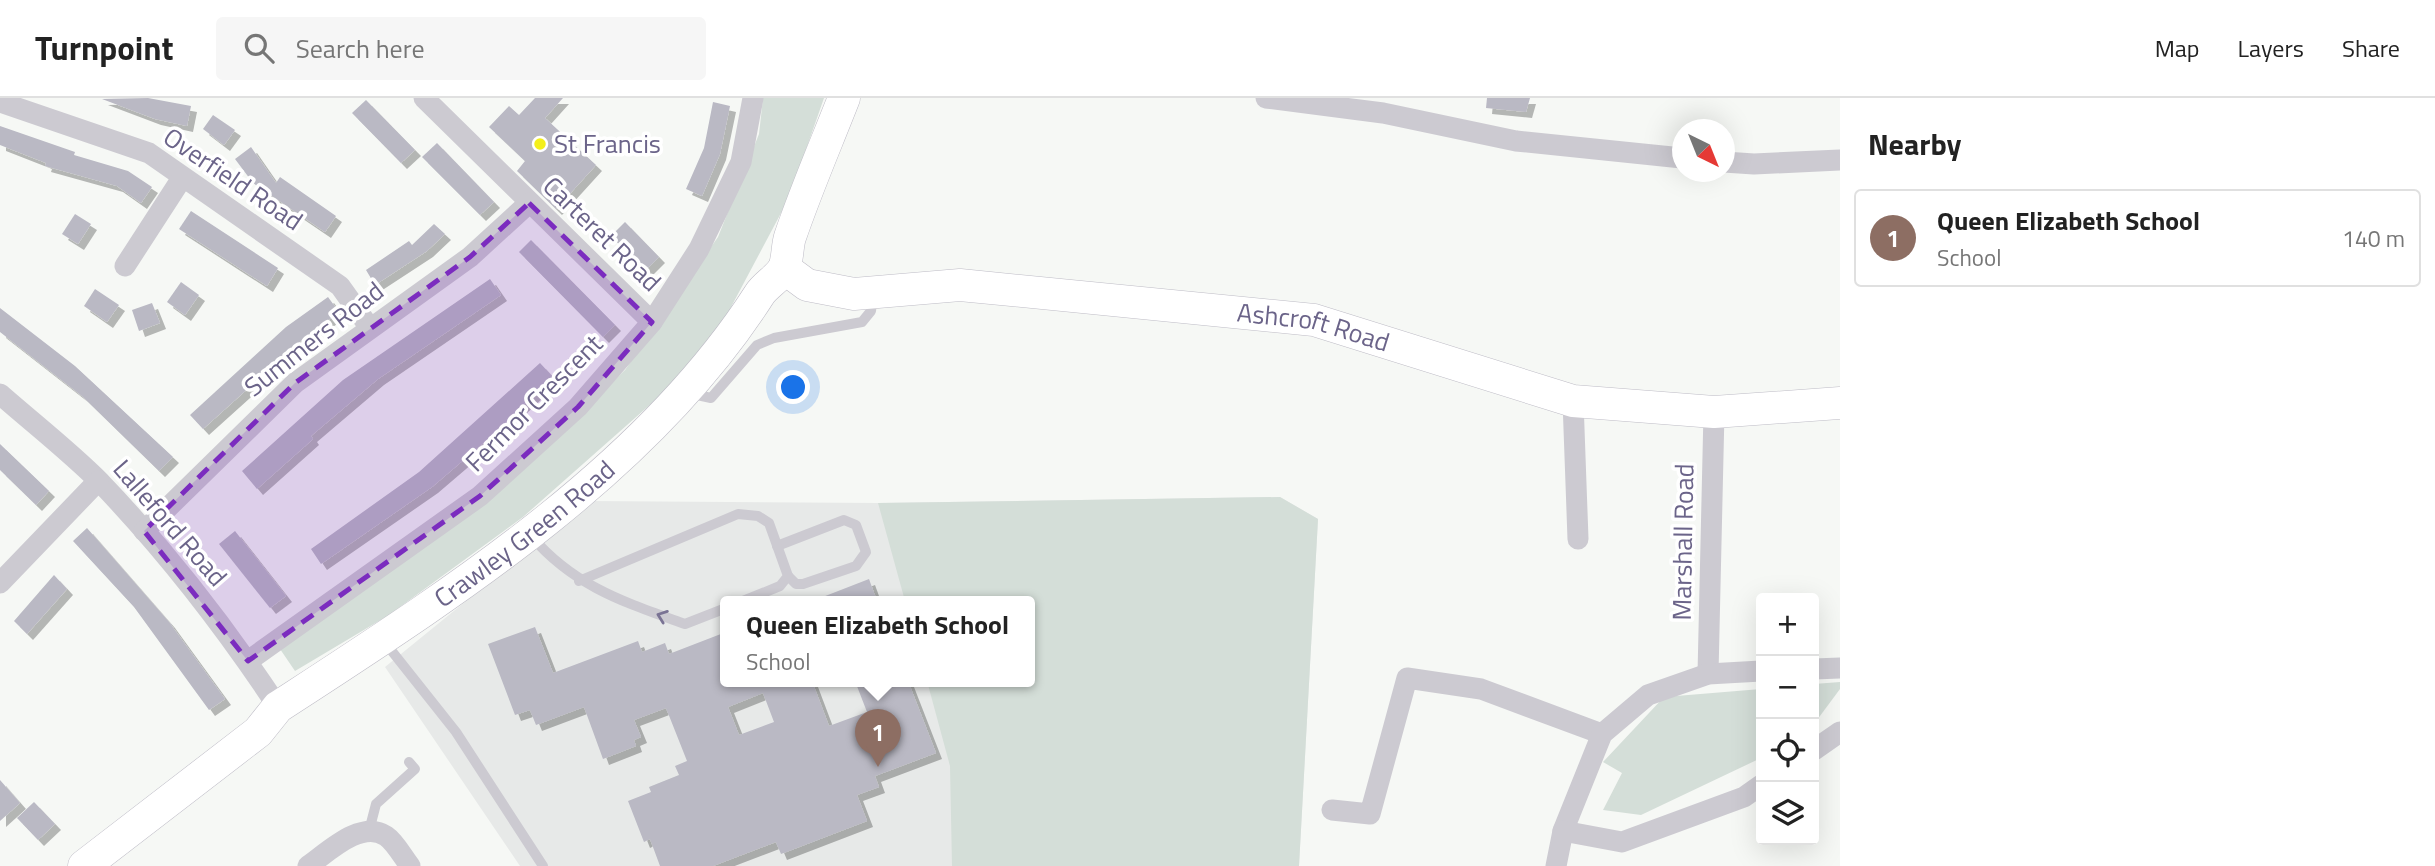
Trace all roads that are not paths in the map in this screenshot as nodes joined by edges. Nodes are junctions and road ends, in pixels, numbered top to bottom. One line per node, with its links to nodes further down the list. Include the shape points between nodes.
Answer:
1 (424, 98): 10 (street, Carteret Road)
2 (752, 98): 14 (street, Fermor Crescent, via 741,162 699,249)
3 (844, 98): 12 (street, Crawley Green Road, via 789,239)
4 (1266, 98): 6 (street, via 1382,113 1517,141)
5 (0, 102): 9 (street, Overfield Road, via 149,153)
6 (1672, 157)
7 (1840, 160): 8 (street)
8 (1735, 163)
9 (182, 178): 11 (street); 15 (street, Overfield Road, via 340,286)
10 (529, 203): 14 (street, Carteret Road); 15 (street, Summers Road, via 470,257)
11 (125, 266)
12 (783, 268): 13 (street, Ashcroft Road, via 807,285); 16 (street, Crawley Green Road)
13 (874, 293): 16 (lane, via 871,311 862,322 774,338 757,345 711,398); 18 (street, Ashcroft Road, via 960,285 1314,320)
14 (652, 322): 32 (street, Fermor Crescent, via 578,407 480,496)
15 (370, 328): 22 (street, Summers Road, via 295,383)
16 (685, 392): 23 (street, Crawley Green Road)
17 (0, 394): 21 (street, Lalleford Road)
18 (1573, 401): 20 (street, Ashcroft Road); 24 (street)
19 (1840, 403): 20 (street, Ashcroft Road)
20 (1714, 412): 36 (street, Marshall Road)
21 (98, 481): 22 (street, Lalleford Road); 28 (street)
22 (144, 531): 32 (street, Lalleford Road)
23 (528, 533): 27 (lane); 31 (street, Crawley Green Road)
24 (1578, 539)
25 (777, 546): 26 (lane); 26 (lane, via 844,520 856,525 866,552 856,566 803,584); 27 (lane, via 769,523 758,516 738,514)
26 (788, 576): 29 (lane, via 780,586)
27 (579, 580): 30 (lane, one-way to 27, via 685,624)
28 (0, 583)
29 (756, 596)
30 (720, 610)
31 (382, 639): 37 (street, Crawley Green Road); 49 (lane, via 456,732)
32 (248, 661): 37 (street, Lalleford Road)
33 (1840, 668): 34 (street)
34 (1819, 669)
35 (1756, 671): 36 (street)
36 (1708, 674): 39 (street, via 1648,695)
37 (278, 707): 46 (street, Crawley Green Road, via 258,732)
38 (1840, 732): 40 (street)
39 (1602, 734): 43 (street, via 1481,689 1407,678 1370,814); 45 (street)
40 (1819, 747)
41 (409, 762): 44 (lane, via 415,769 376,804)
42 (1756, 789): 45 (street, via 1622,842)
43 (1332, 810)
44 (369, 831): 47 (street, via 347,839); 48 (street, via 386,836)
45 (1563, 831): 50 (street)
46 (84, 866)
47 (308, 866)
48 (410, 866)
49 (543, 866)
50 (1556, 866)

